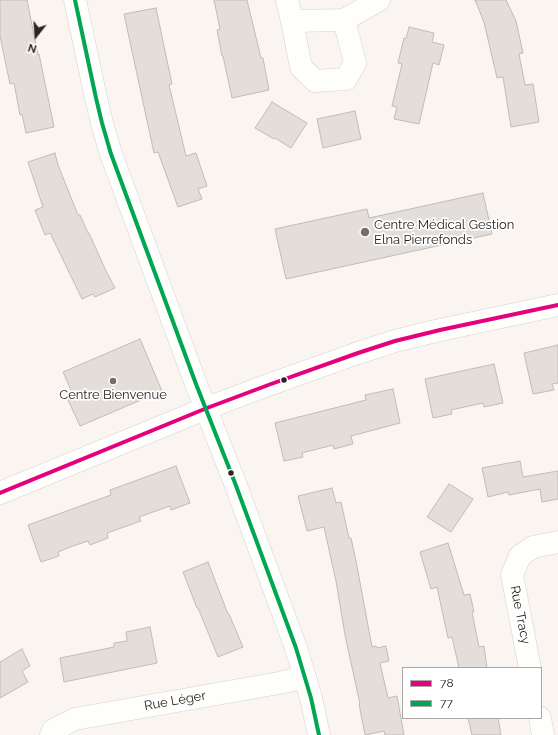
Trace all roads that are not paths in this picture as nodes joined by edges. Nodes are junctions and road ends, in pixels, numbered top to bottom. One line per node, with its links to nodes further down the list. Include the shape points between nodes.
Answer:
1 (75, 0): 7 (street, via 111,154)
2 (287, 0): 5 (street)
3 (379, 0): 4 (street)
4 (344, 20): 5 (street); 5 (street, via 355,63 346,79 315,81 301,67)
5 (292, 21)
6 (558, 305): 7 (street, via 395,341)
7 (206, 408): 8 (street); 11 (street)
8 (0, 493)
9 (558, 542): 10 (street, Rue Tracy, via 533,547 520,556 512,576)
10 (530, 667)
11 (305, 676): 13 (street, Rue Léger, via 279,684 75,719 53,730); 14 (street)
12 (540, 719): 15 (street)
13 (51, 735)
14 (320, 735)
15 (543, 735)

